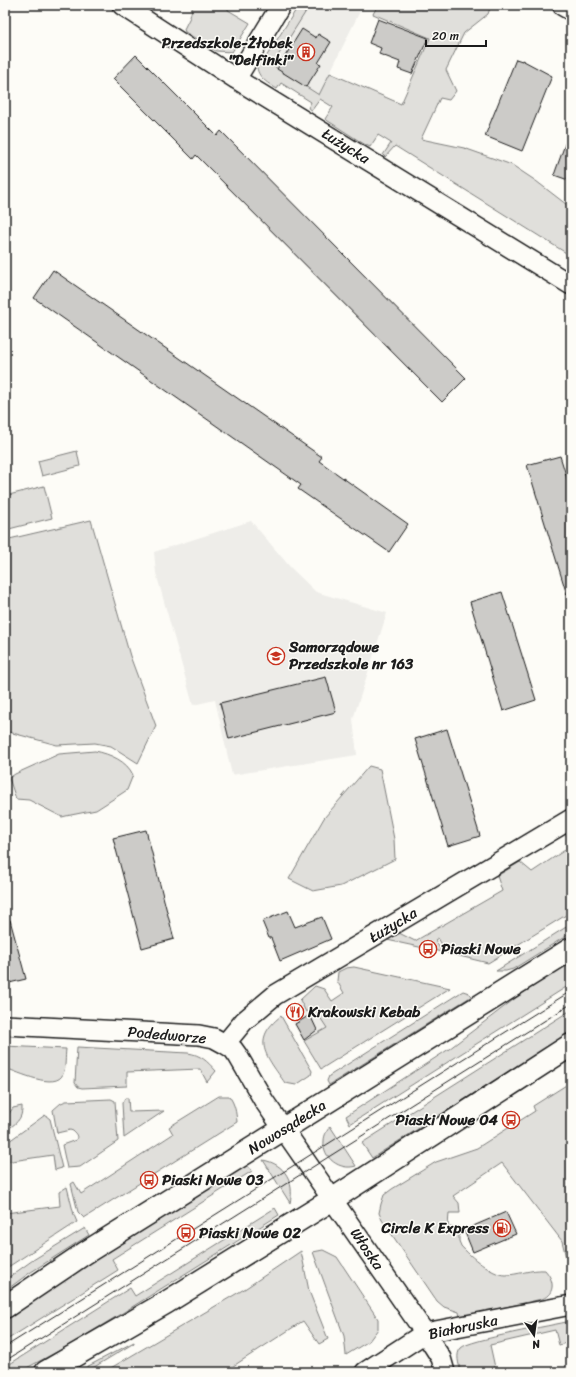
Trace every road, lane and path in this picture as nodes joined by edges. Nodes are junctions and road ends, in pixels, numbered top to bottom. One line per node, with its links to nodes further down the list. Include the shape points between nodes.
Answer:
1 (122, 5): 5 (street, Łużycka)
2 (281, 5): 5 (street)
3 (564, 5): 4 (main road)
4 (571, 9)
5 (236, 79): 6 (street, Łużycka)
6 (571, 285)
7 (571, 819): 10 (street, Łużycka, via 275,996 244,1021)
8 (571, 949): 12 (main road, Nowosądecka)
9 (5, 1025): 10 (street, Podedworze, via 199,1035 214,1038)
10 (225, 1044): 12 (street, Podedworze, via 238,1056 264,1101)
11 (571, 1045): 13 (main road)
12 (284, 1128): 13 (street, Włoska); 15 (main road, Nowosądecka, via 85,1253)
13 (333, 1200): 16 (street, Włoska); 17 (main road)
14 (571, 1305): 16 (street, Białoruska)
15 (5, 1307)
16 (425, 1334): 18 (street, Białoruska); 19 (street, Włoska, via 441,1358)
17 (46, 1372)
18 (365, 1372)
19 (446, 1372)

